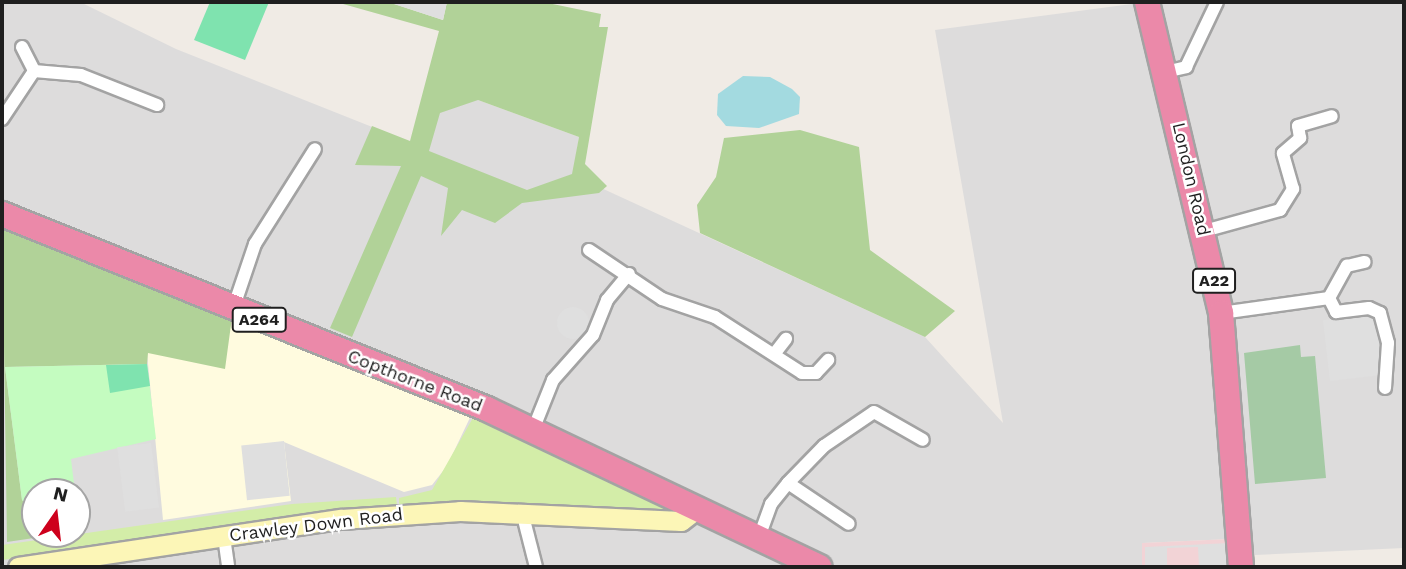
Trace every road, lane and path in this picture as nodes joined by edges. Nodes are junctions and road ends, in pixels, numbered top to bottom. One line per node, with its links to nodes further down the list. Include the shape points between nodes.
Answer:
1 (1147, 2): 5 (highway, London Road / A22)
2 (1217, 2): 5 (street, via 1186,67)
3 (22, 47): 4 (street)
4 (34, 71): 6 (street, via 81,75); 8 (street)
5 (1166, 72): 11 (highway, London Road / A22)
6 (157, 105)
7 (1332, 116): 11 (street, via 1298,126 1300,138 1283,153 1293,189 1280,211)
8 (2, 119)
9 (314, 149): 16 (street, via 255,244)
10 (2, 214): 16 (highway, Copthorne Road / A264)
11 (1204, 231): 17 (highway, London Road / A22)
12 (589, 250): 14 (street)
13 (1366, 262): 15 (street, via 1347,266)
14 (629, 274): 19 (street, via 662,299 715,317); 22 (street, via 607,300 593,335 553,380)
15 (1329, 299): 17 (street); 21 (street, via 1336,312 1369,307 1380,313 1388,343)
16 (233, 310): 22 (highway, Copthorne Road / A264)
17 (1221, 313): 34 (highway, London Road / A22)
18 (786, 339): 19 (street)
19 (775, 353): 20 (street, via 808,375)
20 (828, 360)
21 (1385, 388)
22 (533, 430): 25 (highway, Copthorne Road / A264)
23 (923, 440): 24 (street, via 874,412 824,446)
24 (788, 483): 27 (street); 29 (street, via 771,505)
25 (695, 510): 26 (street, Crawley Down Road, via 681,521); 29 (highway, Copthorne Road / A264)
26 (522, 512): 28 (street, Crawley Down Road, via 341,519); 32 (street)
27 (849, 524)
28 (224, 537): 30 (street, Crawley Down Road); 31 (street)
29 (758, 541): 33 (highway, Copthorne Road / A264)
30 (18, 567)
31 (228, 567)
32 (536, 567)
33 (819, 567)
34 (1241, 567)

